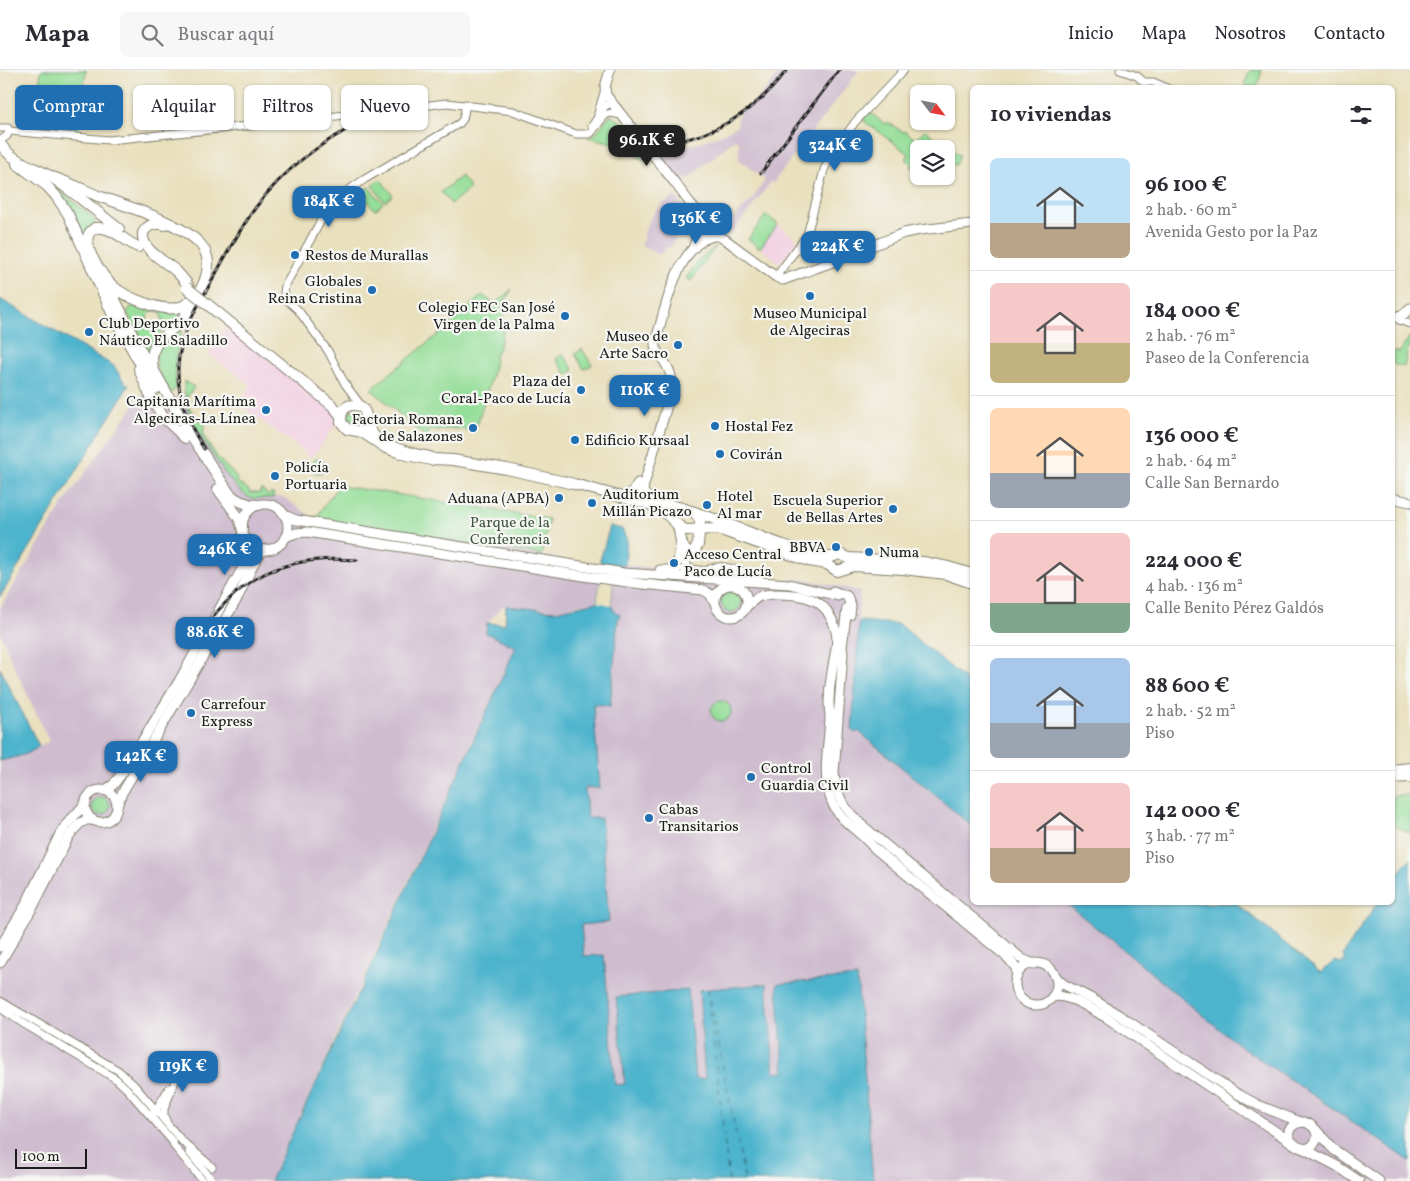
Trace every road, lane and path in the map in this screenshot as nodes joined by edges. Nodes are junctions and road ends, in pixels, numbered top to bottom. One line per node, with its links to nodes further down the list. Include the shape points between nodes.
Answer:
1 (610, 70): 5 (main road)
2 (904, 70): 24 (street, via 855,122 829,159 807,235)
3 (1120, 70): 4 (street, via 1144,82)
4 (1160, 85)
5 (605, 89): 6 (main road); 10 (street)
6 (612, 103): 8 (main road); 9 (street); 10 (street, via 605,106)
7 (463, 104): 12 (street, via 513,111); 13 (street, via 447,103 109,140); 37 (street, via 460,123 347,190 334,202 285,286 287,300 328,351 342,378)
8 (621, 114): 9 (street); 17 (main road, bridge, via 694,207)
9 (606, 115): 12 (street, via 591,133)
10 (596, 120): 12 (street)
11 (0, 128): 13 (street, via 8,128)
12 (583, 134)
13 (2, 140): 16 (highway, via 12,157)
14 (0, 159): 15 (highway)
15 (17, 164): 21 (highway, via 72,194); 31 (highway, via 47,186 62,204)
16 (49, 176): 25 (highway); 34 (highway, via 170,224 190,236 205,251 207,272 203,286 184,317 157,342 151,358)
17 (701, 222): 19 (main road, via 712,214 717,217); 20 (main road, via 703,235); 22 (main road)
18 (970, 224): 24 (main road, via 904,233 789,278)
19 (720, 228): 20 (main road); 24 (main road)
20 (712, 236): 22 (main road, via 700,240); 24 (main road, via 726,240)
21 (138, 247): 23 (highway, via 106,227 96,228 87,239); 25 (highway)
22 (693, 248): 32 (main road, via 672,283 655,344)
23 (100, 270): 26 (highway, via 114,287); 28 (highway)
24 (775, 275)
25 (187, 286): 26 (highway, via 145,243 144,233 151,225 169,227 195,244 203,258 203,275 198,291 179,308 168,309); 37 (highway, bridge, via 333,406)
26 (142, 302): 28 (highway, via 130,303)
27 (1410, 310): 29 (main road)
28 (122, 313): 33 (highway, via 123,328); 34 (highway)
29 (1395, 320): 30 (street)
30 (1410, 324)
31 (124, 336): 33 (highway); 35 (highway)
32 (660, 356): 42 (main road, via 668,382); 42 (main road, via 672,377 672,388)
33 (140, 362): 36 (highway)
34 (153, 369): 49 (highway, via 229,493 246,504)
35 (149, 393): 36 (highway); 40 (highway, via 163,417)
36 (162, 399): 40 (highway)
37 (348, 406): 38 (highway, via 358,406); 39 (highway, via 342,422 345,427)
38 (365, 413): 39 (highway, via 364,426); 41 (highway, via 371,432 379,441)
39 (356, 431): 41 (highway, via 394,451)
40 (186, 438): 53 (highway, via 240,518)
41 (434, 459): 45 (highway, via 487,465)
42 (641, 485): 45 (main road, via 632,492); 47 (highway, via 645,495)
43 (1395, 494): 44 (main road)
44 (1410, 497)
45 (634, 498): 47 (highway); 52 (highway, via 659,508)
46 (1395, 499): 48 (main road)
47 (657, 501): 51 (highway)
48 (1410, 502)
49 (259, 504): 50 (main road, via 275,506); 53 (main road, via 248,512)
50 (284, 515): 55 (main road); 64 (main road, via 296,520)
51 (696, 515): 52 (highway, via 682,514); 54 (highway); 54 (highway)
52 (676, 523): 54 (highway, via 686,530); 56 (highway)
53 (242, 526): 57 (main road)
54 (707, 526): 60 (highway); 61 (highway, via 743,533)
55 (285, 537): 58 (main road); 73 (main road, via 307,532 590,577 703,590 712,596)
56 (681, 538): 60 (main road); 60 (highway, via 684,550 691,552)
57 (248, 541): 58 (main road, via 254,547); 83 (main road, via 248,553 242,569 188,666 123,772)
58 (267, 549): 85 (main road, via 256,559 237,599)
59 (844, 556): 61 (highway, via 837,554); 62 (highway, via 847,561); 65 (highway, via 923,562)
60 (686, 558): 64 (main road, via 673,570); 67 (main road, via 688,571)
61 (832, 562): 62 (highway, via 837,571)
62 (844, 569): 69 (highway, via 859,566 925,571)
63 (742, 572): 67 (main road); 67 (main road, via 715,568); 68 (main road)
64 (624, 573): 66 (main road)
65 (970, 573)
66 (643, 575): 67 (main road); 70 (main road)
67 (705, 575): 68 (main road)
68 (775, 582): 71 (main road, via 789,584)
69 (970, 582)
70 (732, 585): 71 (main road); 73 (main road, via 720,590); 74 (main road, via 745,594)
71 (801, 591): 72 (main road); 74 (main road, via 760,596); 76 (main road); 77 (main road, via 823,588 842,593 850,600); 78 (main road, via 827,622 831,633)
72 (838, 596): 75 (main road, via 845,600); 76 (main road, via 828,600)
73 (714, 602): 74 (main road, via 720,614 730,618)
74 (746, 608)
75 (847, 608): 76 (main road, via 839,617); 77 (main road)
76 (828, 612): 78 (main road, via 837,635)
77 (843, 654): 89 (main road, via 834,773 842,803 869,831 1022,958)
78 (832, 670): 91 (main road, via 827,771 829,794 836,809 873,847 1008,958 1016,968)
79 (1410, 768): 80 (highway)
80 (1395, 770)
81 (1410, 777): 82 (highway)
82 (1395, 778)
83 (105, 790): 84 (main road, via 93,792); 85 (main road, via 114,796)
84 (86, 803): 86 (main road, via 87,812); 87 (main road, via 60,834 25,906)
85 (117, 806): 86 (main road, via 109,819)
86 (93, 820): 88 (main road, via 79,824 68,836 34,906)
87 (0, 947)
88 (0, 963)
89 (1034, 964): 90 (main road, via 1042,964); 91 (main road, via 1024,968)
90 (1056, 976): 92 (main road, via 1057,987); 97 (main road, via 1063,984 1119,1015 1236,1094)
91 (1017, 977): 92 (main road, via 1016,990 1024,1002 1040,1004)
92 (1052, 997): 102 (main road, via 1075,1000 1108,1018)
93 (0, 1000): 96 (street, via 118,1071 134,1085)
94 (0, 1008): 96 (street, via 116,1079)
95 (168, 1094): 96 (street); 96 (street, via 157,1102); 98 (street, via 164,1117)
96 (154, 1114): 98 (street); 101 (street)
97 (1300, 1122): 99 (main road); 102 (main road, via 1289,1131 1290,1138)
98 (168, 1125): 100 (street)
99 (1316, 1129): 102 (main road, via 1314,1145 1306,1149); 107 (main road, via 1333,1149)
100 (182, 1141): 103 (street); 103 (street, via 210,1168)
101 (173, 1142): 103 (street); 104 (street)
102 (1298, 1146): 106 (main road)
103 (194, 1158): 105 (street)
104 (204, 1181)
105 (213, 1181)
106 (1359, 1181)
107 (1379, 1181)

